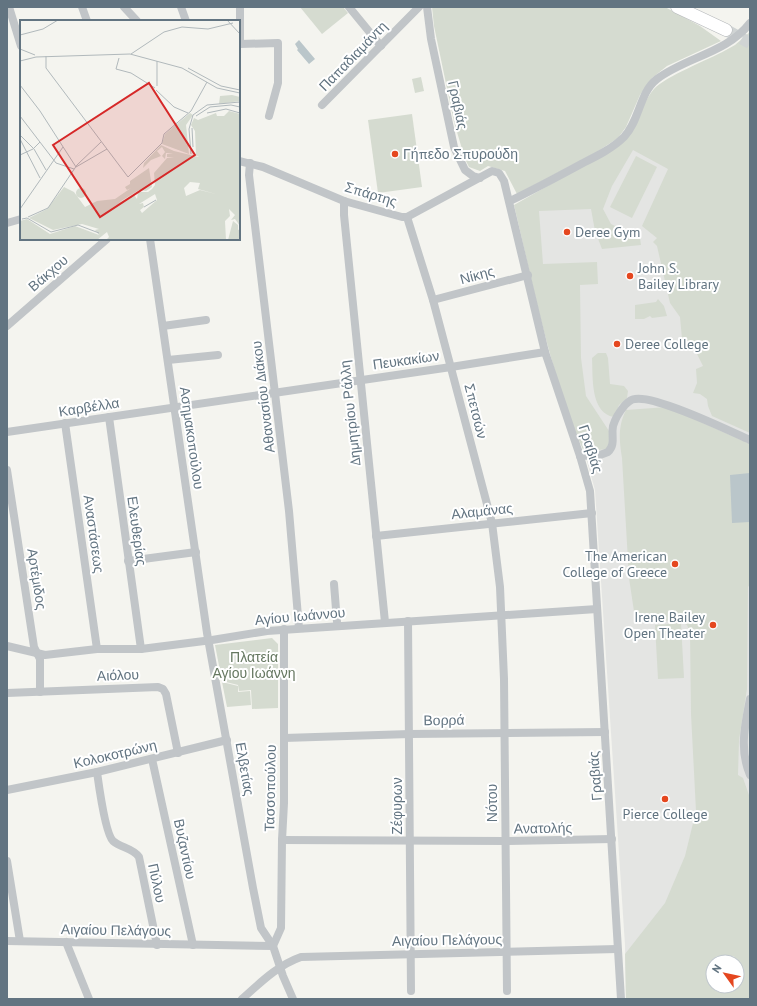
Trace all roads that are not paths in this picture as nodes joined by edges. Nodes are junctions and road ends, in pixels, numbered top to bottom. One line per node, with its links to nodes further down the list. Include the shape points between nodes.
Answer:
1 (9, 7): 15 (street)
2 (82, 7): 11 (street)
3 (124, 7): 12 (street)
4 (181, 7): 13 (street)
5 (240, 7): 16 (street)
6 (349, 7): 17 (street)
7 (418, 7): 17 (street, Παπαδιαμάντη)
8 (427, 7): 22 (street, Γραβιάς, via 454,147 465,170)
9 (677, 7): 10 (highway, via 726,30)
10 (688, 7)
11 (87, 20)
12 (136, 20)
13 (186, 20)
14 (750, 23): 24 (street, via 730,41 669,72 652,84 630,129 620,141)
15 (20, 43)
16 (240, 44): 19 (street, via 278,42 278,83)
17 (381, 46): 18 (street, Παπαδιαμάντη)
18 (322, 105)
19 (269, 116)
20 (240, 161): 21 (street, Σπάρτης)
21 (250, 163): 23 (street, Σπάρτης); 40 (street, Αθανασίου Διάκου, via 249,175)
22 (480, 178): 24 (street, Γραβιάς, via 492,171 499,173); 25 (street, Σπάρτης)
23 (344, 201): 25 (street, Σπάρτης, via 399,217); 39 (street, Δημητρίου Ράλλη)
24 (510, 201): 30 (street, Γραβιάς)
25 (407, 216): 31 (street, Σπετσών)
26 (20, 219): 27 (street)
27 (7, 223)
28 (106, 240): 33 (street, Βάκχου)
29 (150, 240): 34 (street, Ασημακοπούλου)
30 (528, 275): 31 (street, Νίκης); 35 (street, Γραβιάς)
31 (433, 300): 38 (street, Σπετσών)
32 (206, 320): 34 (street)
33 (7, 326)
34 (162, 326): 37 (street, Ασημακοπούλου)
35 (545, 352): 38 (street, Πευκακίων); 46 (street, Γραβιάς)
36 (218, 355): 37 (street)
37 (168, 360): 41 (street, Ασημακοπούλου)
38 (452, 367): 39 (street, Πευκακίων); 49 (street, Σπετσών)
39 (359, 380): 40 (street, Πευκακίων); 50 (street, Δημητρίου Ράλλη)
40 (276, 393): 41 (street, Πευκακίων); 59 (street, Αθανασίου Διάκου)
41 (174, 407): 42 (street, Καρβέλλα); 51 (street, Ασημακοπούλου)
42 (109, 417): 43 (street, Καρβέλλα); 52 (street, Ελευθερίας)
43 (66, 424): 44 (street, Καρβέλλα); 63 (street, Αναστάσεως)
44 (7, 432)
45 (750, 440): 46 (street, via 676,408 636,398 626,404 620,413 613,428 613,443 608,452)
46 (580, 456): 48 (street, Γραβιάς, via 590,491)
47 (7, 470): 65 (street, Αρτέμιδος)
48 (592, 513): 49 (street, Αλαμάνας); 54 (street, Γραβιάς)
49 (492, 523): 50 (street, Αλαμάνας); 55 (street, Σπετσών)
50 (376, 536): 58 (street, Δημητρίου Ράλλη)
51 (196, 552): 52 (street); 61 (street, Ασημακοπούλου)
52 (128, 561): 64 (street, Ελευθερίας)
53 (334, 584): 57 (street)
54 (597, 609): 55 (street, Αγίου Ιωάννου); 70 (street, Γραβιάς)
55 (502, 615): 56 (street, Αγίου Ιωάννου); 69 (street, Νότου)
56 (408, 621): 58 (street, Αγίου Ιωάννου); 71 (street, Ζέφυρων)
57 (337, 622)
58 (385, 622): 59 (street, Αγίου Ιωάννου)
59 (299, 628): 60 (street, Αγίου Ιωάννου)
60 (284, 629): 61 (street, Αγίου Ιωάννου); 72 (street, Τασσοπούλου)
61 (208, 640): 64 (street, Αγίου Ιωάννου); 73 (street, Ελβετίας)
62 (7, 646): 65 (street, Αγίου Ιωάννου)
63 (97, 649): 64 (street, Αγίου Ιωάννου); 65 (street, Αγίου Ιωάννου, via 45,655)
64 (141, 649)
65 (37, 653): 66 (street, Αρτέμιδος, via 40,659)
66 (40, 692): 67 (street, Αιόλου); 74 (street, Αιόλου, via 152,687 163,689)
67 (7, 693)
68 (750, 699): 77 (street, via 743,730 743,745)
69 (504, 732): 70 (street, Βορρά); 71 (street, Βορρά); 82 (street, Νότου)
70 (605, 732): 79 (street, Γραβιάς)
71 (410, 734): 72 (street, Βορρά); 81 (street, Ζέφυρων)
72 (284, 738): 80 (street, Τασσοπούλου)
73 (227, 740): 74 (street, Κολοκοτρώνη); 89 (street, Ελβετίας, via 261,928)
74 (178, 753): 75 (street, Κολοκοτρώνη)
75 (152, 759): 76 (street, Κολοκοτρώνη); 88 (street, Βυζαντίου)
76 (97, 772): 78 (street, Κολοκοτρώνη); 87 (street, Πύλου, via 109,834 116,843 139,857)
77 (750, 775)
78 (7, 790)
79 (612, 839): 82 (street, Ανατολής); 90 (street, Γραβιάς)
80 (282, 840): 81 (street, Ανατολής); 89 (street, Τασσοπούλου, via 281,928)
81 (410, 840): 82 (street, Ανατολής); 92 (street, Ζέφυρων)
82 (505, 841): 91 (street, Νότου)
83 (7, 861): 85 (street)
84 (7, 941): 85 (street, Αιγαίου Πελάγους)
85 (20, 941): 86 (street, Αιγαίου Πελάγους)
86 (66, 942): 87 (street, Αιγαίου Πελάγους); 96 (street)
87 (157, 944): 88 (street, Αιγαίου Πελάγους)
88 (193, 945): 89 (street, Αιγαίου Πελάγους)
89 (273, 946): 93 (street, Ελβετίας)
90 (617, 949): 91 (street, Αιγαίου Πελάγους); 99 (street, Γραβιάς)
91 (506, 952): 92 (street, Αιγαίου Πελάγους); 95 (street, Νότου)
92 (411, 954): 93 (street, Αιγαίου Πελάγους, via 301,957); 94 (street, Ζέφυρων)
93 (280, 967): 97 (street, Αιγαίου Πελάγους); 98 (street, Ελβετίας)
94 (411, 991)
95 (507, 991)
96 (89, 999)
97 (242, 999)
98 (293, 999)
99 (621, 999)

